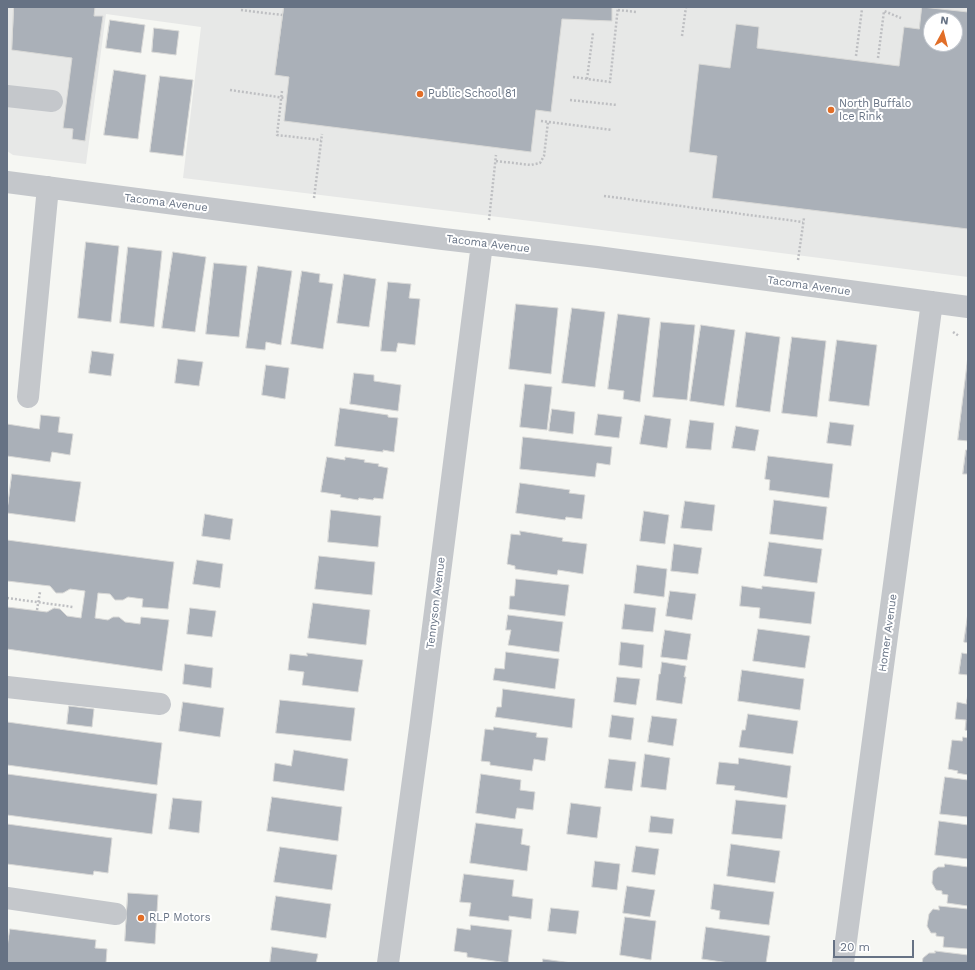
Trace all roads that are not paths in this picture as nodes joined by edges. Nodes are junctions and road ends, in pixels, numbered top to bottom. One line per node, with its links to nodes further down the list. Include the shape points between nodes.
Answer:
1 (7, 96): 2 (street)
2 (52, 101)
3 (7, 182): 4 (street, Tacoma Avenue)
4 (48, 187): 5 (street, Tacoma Avenue); 8 (street)
5 (482, 244): 6 (street, Tacoma Avenue); 13 (street, Tennyson Avenue)
6 (932, 302): 7 (street, Tacoma Avenue); 14 (street, Homer Avenue)
7 (968, 307)
8 (28, 397)
9 (7, 688): 10 (street)
10 (160, 704)
11 (7, 898): 12 (street)
12 (116, 914)
13 (388, 963)
14 (843, 963)

